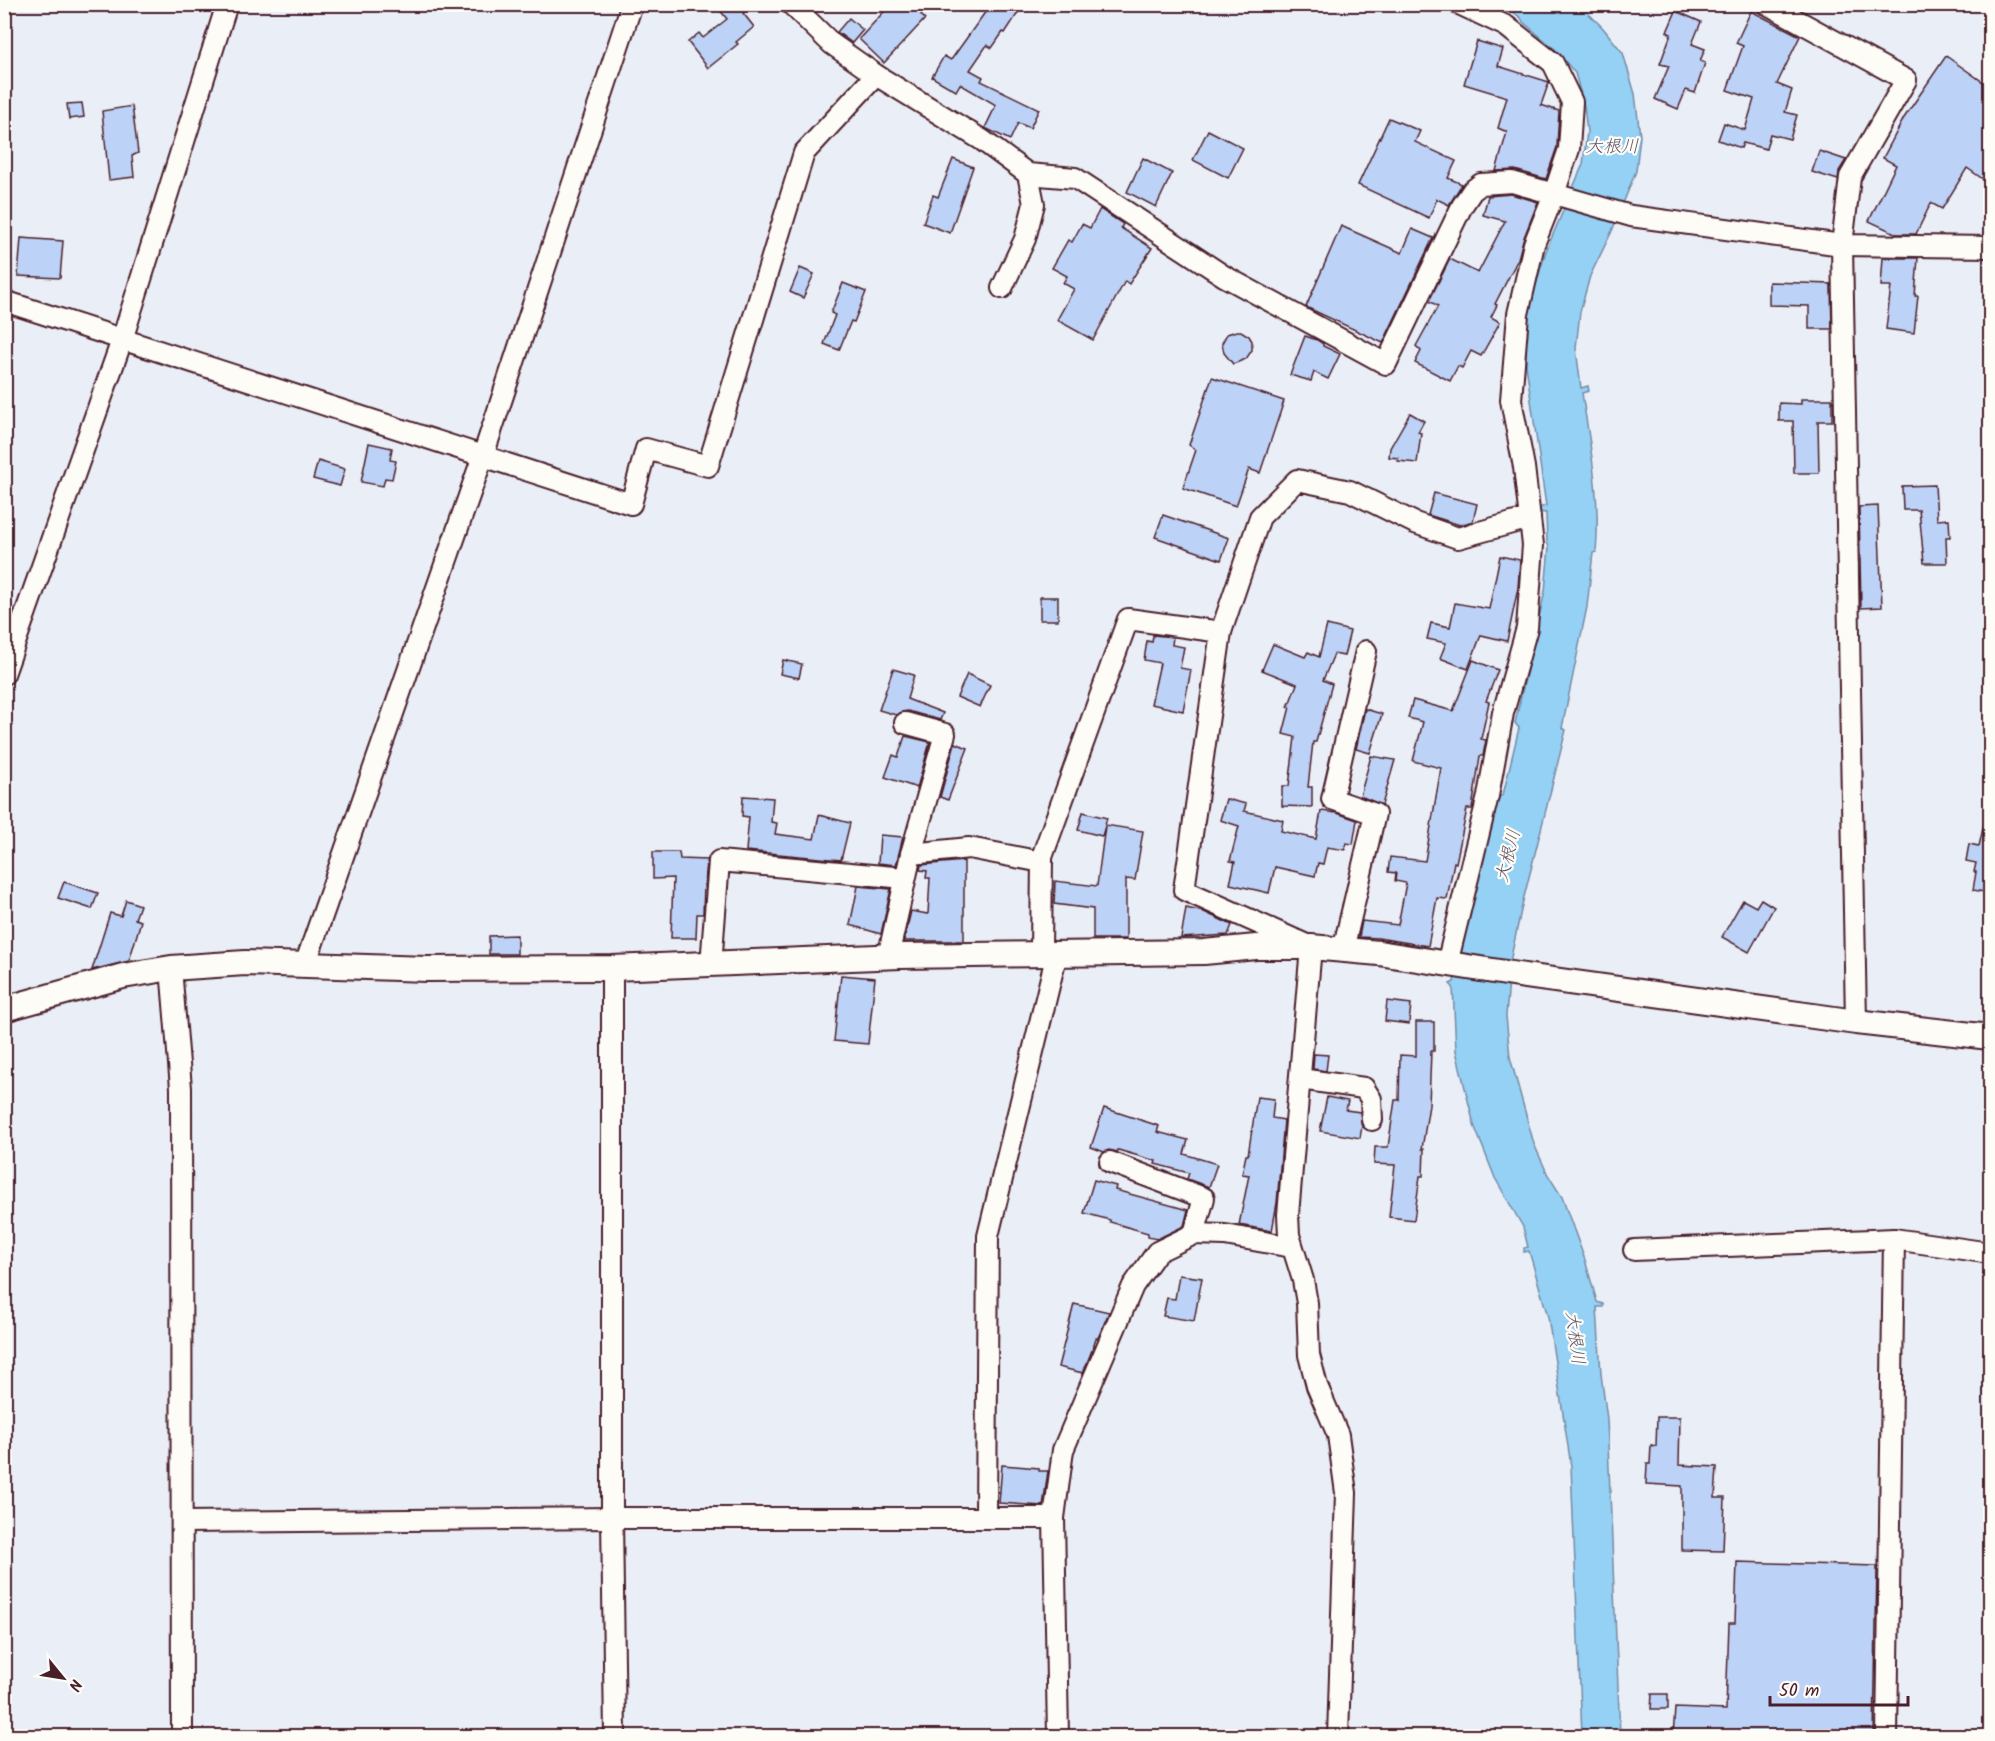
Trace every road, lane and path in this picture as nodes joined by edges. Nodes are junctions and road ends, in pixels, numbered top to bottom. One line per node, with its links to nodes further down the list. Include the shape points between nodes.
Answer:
1 (227, 4): 13 (street)
2 (634, 4): 14 (street)
3 (791, 4): 6 (street, via 832,44)
4 (1459, 4): 8 (street, via 1506,26 1553,63 1572,102 1569,149)
5 (1767, 4): 9 (street, via 1906,80 1850,177)
6 (876, 75): 7 (street, via 982,140); 14 (street, via 804,153 708,466 646,449 632,504)
7 (1028, 174): 8 (street, via 1075,178 1224,276 1386,364 1472,191 1481,184 1512,182); 11 (street, via 1034,204 1025,239)
8 (1557, 195): 9 (street, via 1630,216); 15 (street, via 1534,244 1518,314 1511,400)
9 (1842, 245): 10 (street); 33 (street)
10 (1990, 247)
11 (1002, 288)
12 (4, 301): 13 (street)
13 (122, 340): 14 (street); 18 (street)
14 (483, 456): 29 (street)
15 (1530, 518): 16 (street, via 1458,538 1415,523 1350,491 1297,480 1260,517); 27 (street, via 1533,545 1527,628 1503,713 1488,796)
16 (1221, 632): 21 (street, via 1128,619); 23 (street, via 1184,890)
17 (1366, 651): 24 (street, via 1332,799 1375,814)
18 (4, 674)
19 (905, 723): 20 (street, via 945,734)
20 (910, 854): 21 (street, via 969,848); 22 (street)
21 (1042, 862): 25 (street)
22 (905, 878): 26 (street); 28 (street, via 719,861)
23 (1311, 947): 24 (street); 25 (street); 35 (street)
24 (1343, 950): 27 (street)
25 (1049, 953): 26 (street); 43 (street, via 988,1236)
26 (888, 957): 28 (street)
27 (1446, 964): 33 (street)
28 (711, 965): 31 (street)
29 (305, 966): 30 (street, via 245,963); 31 (street)
30 (171, 968): 32 (street, via 123,976); 46 (street, via 182,1088)
31 (612, 968): 44 (street)
32 (4, 1010)
33 (1856, 1022): 34 (street)
34 (1990, 1037)
35 (1300, 1079): 36 (street, via 1364,1088 1371,1099); 40 (street, via 1288,1215)
36 (1372, 1120)
37 (1110, 1162): 38 (street, via 1204,1198)
38 (1194, 1234): 40 (street); 45 (street, via 1157,1252 1133,1286 1063,1450)
39 (1894, 1239): 41 (street); 42 (street); 51 (street)
40 (1292, 1247): 50 (street, via 1307,1303 1309,1355 1317,1386 1338,1435 1346,1493)
41 (1634, 1250)
42 (1990, 1253)
43 (986, 1516): 44 (street); 45 (street)
44 (612, 1518): 46 (street); 48 (street)
45 (1054, 1518): 49 (street)
46 (183, 1522): 47 (street)
47 (182, 1737)
48 (615, 1737)
49 (1058, 1737)
50 (1338, 1737)
51 (1887, 1737)

